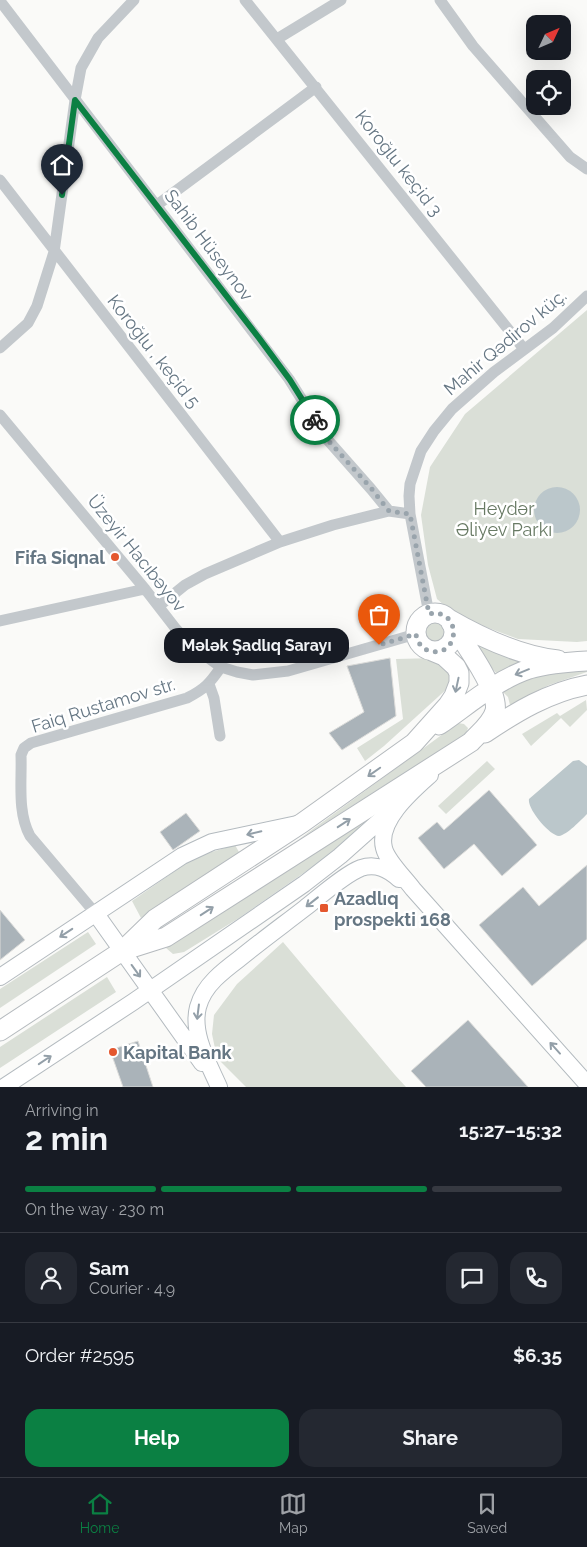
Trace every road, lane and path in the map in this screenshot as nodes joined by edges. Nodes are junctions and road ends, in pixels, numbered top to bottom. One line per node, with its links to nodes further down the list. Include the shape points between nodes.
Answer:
1 (134, 0): 8 (street, via 98,38 81,68)
2 (245, 0): 6 (street, Koroğlu keçid 3)
3 (341, 0): 6 (street)
4 (440, 0): 9 (street, via 480,54 570,157)
5 (0, 1): 8 (street, Sahib Hüseynov)
6 (276, 39): 7 (street, Koroğlu keçid 3)
7 (316, 87): 11 (street); 15 (street, Koroğlu keçid 3)
8 (75, 100): 11 (street, Sahib Hüseynov); 12 (street)
9 (587, 169)
10 (0, 180): 12 (street, Koroğlu , keçid 5)
11 (157, 205): 17 (street, Sahib Hüseynov, via 290,380 326,438)
12 (54, 252): 14 (street, via 37,306 28,323); 19 (street, Koroğlu , keçid 5)
13 (587, 296): 15 (street, Mahir Qədirov küç., via 553,328)
14 (0, 348)
15 (524, 349): 18 (street, Mahir Qədirov küç., via 452,409 434,431 421,451 410,484)
16 (0, 415): 20 (street, Üzeyir Hacıbəyov)
17 (389, 511): 18 (street); 19 (street)
18 (410, 514): 22 (street, Mahir Qədirov küç.)
19 (280, 542): 21 (street, via 205,574)
20 (145, 588): 21 (street, Üzeyir Hacıbəyov); 23 (street)
21 (159, 606): 27 (street, Üzeyir Hacıbəyov, via 192,646)
22 (442, 618): 24 (main road, via 419,622); 25 (main road, via 454,635 451,643 441,650); 26 (main road, via 517,650 553,660); 30 (main road)
23 (0, 621)
24 (416, 634): 25 (main road, via 421,646); 27 (street, Üzeyir Hacıbəyov, via 288,671 253,674)
25 (432, 651): 32 (main road, one-way to 32, via 456,667 459,683 448,705)
26 (581, 661): 30 (main road, one-way to 30, via 530,669)
27 (221, 667): 28 (street, Faiq Rustamov str.)
28 (209, 684): 31 (street); 37 (street, Faiq Rustamov str., via 187,698 31,743 21,754 25,827)
29 (587, 685): 33 (main road, via 544,698)
30 (492, 688): 32 (main road); 33 (main road, via 496,702 493,717)
31 (220, 736)
32 (414, 743): 35 (main road, one-way to 35)
33 (465, 746): 34 (street); 38 (main road, one-way to 33, via 166,937)
34 (404, 799): 36 (street, via 391,816 383,841 388,857); 40 (street, via 304,884)
35 (302, 823): 37 (street, one-way to 37, via 212,842 182,856); 38 (main road, via 155,919)
36 (413, 889): 42 (street, one-way to 36); 44 (street, one-way to 44, via 380,867 360,869 216,977 202,997 197,1023 199,1040)
37 (96, 914): 38 (street); 39 (street, one-way to 39)
38 (122, 951): 40 (street, one-way to 40); 41 (main road)
39 (0, 977)
40 (150, 990): 43 (street, one-way to 40); 44 (street)
41 (0, 1031)
42 (587, 1084)
43 (4, 1087)
44 (219, 1087)

